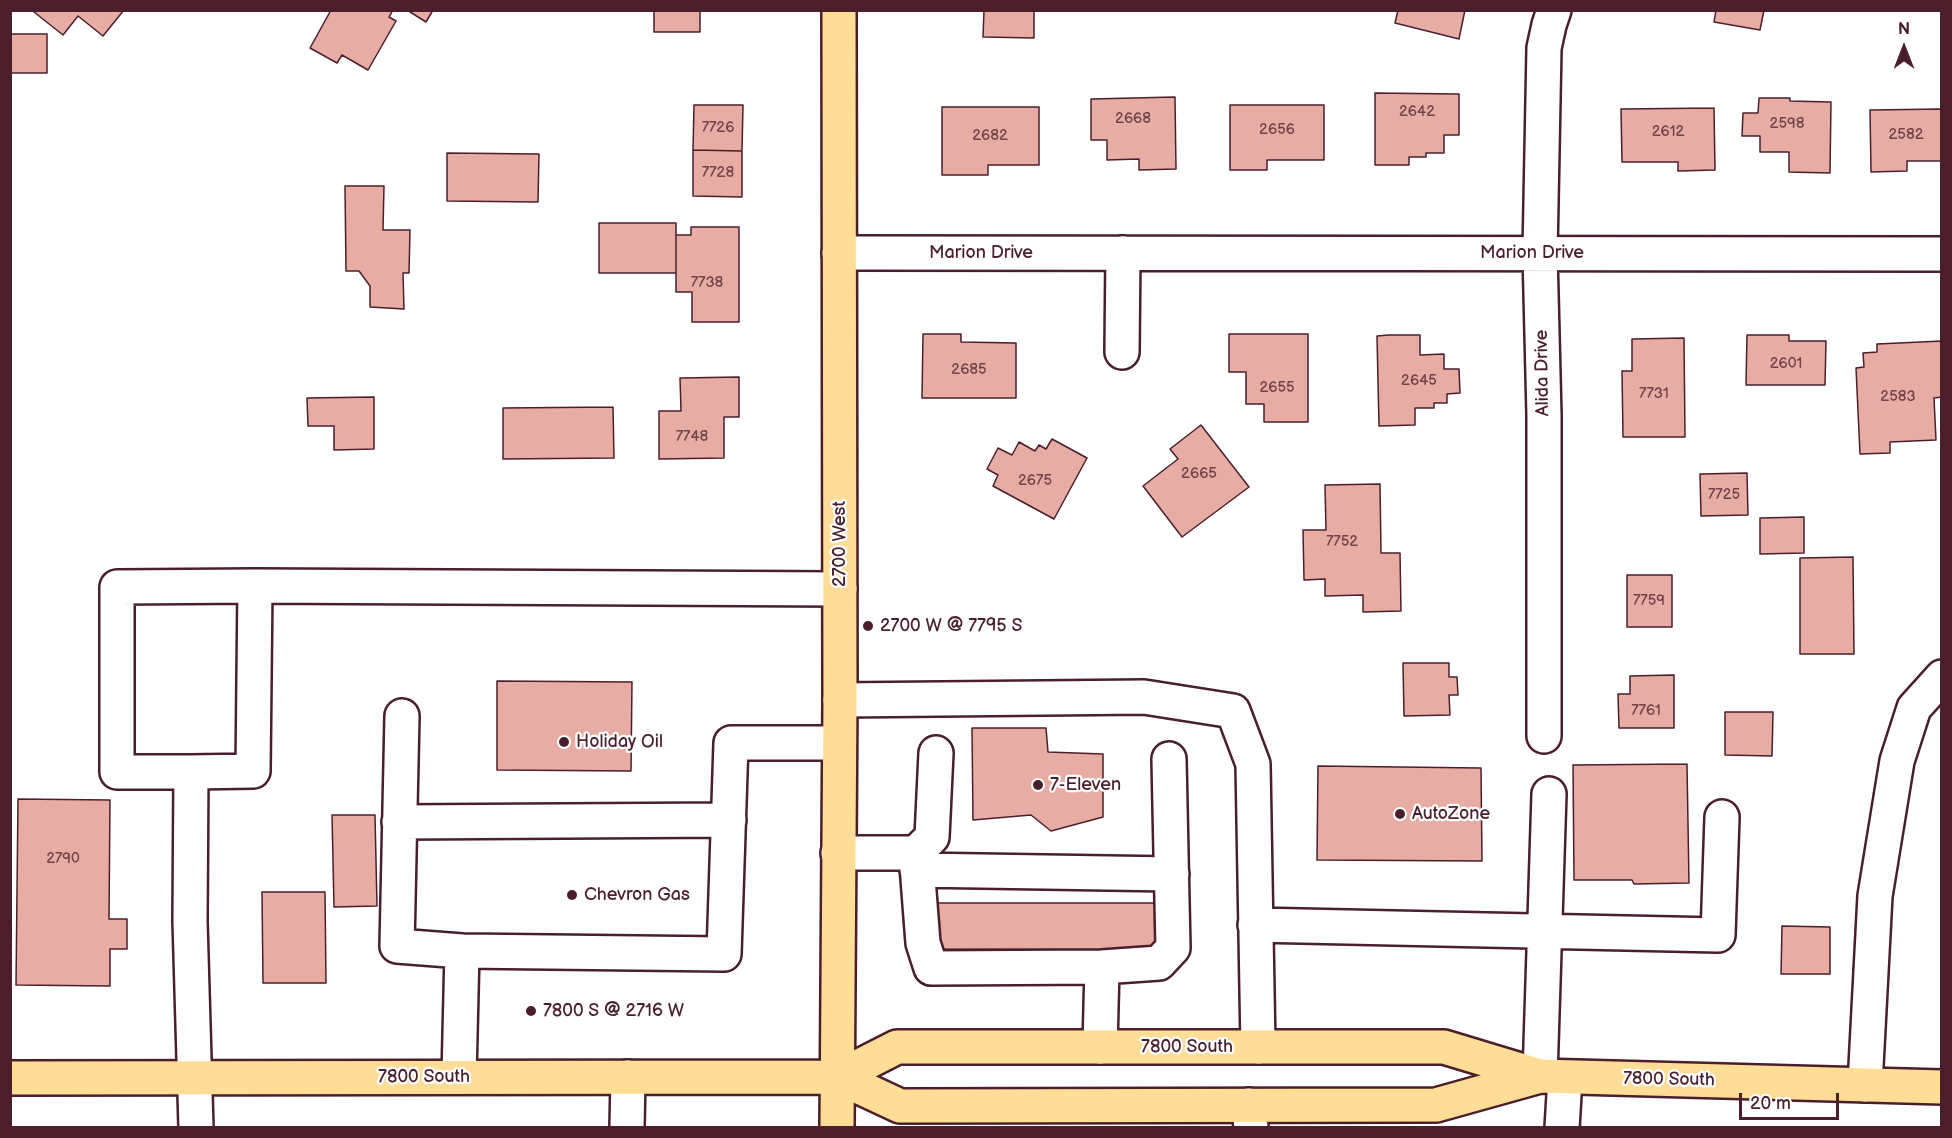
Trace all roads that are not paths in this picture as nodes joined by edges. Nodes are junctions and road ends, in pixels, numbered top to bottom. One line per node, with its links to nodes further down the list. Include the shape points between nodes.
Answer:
1 (839, 10): 3 (main road, 2700 West)
2 (1554, 10): 5 (street, Alida Drive, via 1544,48)
3 (839, 253): 4 (street, Marion Drive); 9 (main road, 2700 West)
4 (1123, 253): 5 (street, Marion Drive); 7 (street)
5 (1540, 253): 6 (street, Marion Drive); 13 (street, Alida Drive)
6 (1941, 254)
7 (1122, 352)
8 (255, 586): 9 (street); 17 (street, via 253,771); 17 (street, via 117,588 117,772)
9 (840, 589): 11 (main road, 2700 West)
10 (1941, 677): 37 (street, via 1914,708 1897,761 1875,896)
11 (840, 699): 14 (main road, 2700 West); 25 (street, via 1144,697 1233,711 1253,764)
12 (402, 716): 21 (street)
13 (1544, 736)
14 (839, 743): 20 (street, via 731,743); 22 (main road, 2700 West)
15 (936, 753): 23 (street, via 932,837)
16 (1169, 759): 24 (street)
17 (191, 772): 31 (street)
18 (1549, 794): 26 (street)
19 (1722, 817): 26 (street, via 1718,935)
20 (729, 820): 21 (street); 27 (street, via 724,954)
21 (399, 822): 27 (street, via 397,946)
22 (838, 853): 23 (street); 34 (main road, 2700 West)
23 (917, 862): 24 (street); 28 (street, via 923,943 932,968)
24 (1172, 874): 28 (street, via 1173,948 1159,963)
25 (1255, 925): 26 (street); 30 (street)
26 (1545, 931): 35 (street)
27 (462, 951): 32 (street)
28 (1102, 967): 29 (street)
29 (1100, 1047): 30 (main road, 7800 South); 34 (main road, 7800 South, via 897,1047)
30 (1258, 1047): 35 (main road, 7800 South, via 1444,1047)
31 (194, 1077): 32 (main road, 7800 South); 36 (main road, 7800 South); 41 (street)
32 (459, 1077): 33 (main road, 7800 South)
33 (628, 1077): 34 (main road, 7800 South); 42 (street)
34 (838, 1077): 39 (main road, 7800 South, via 900,1106); 43 (main road, 2700 West)
35 (1552, 1077): 37 (main road, 7800 South); 40 (main road, 7800 South, via 1436,1105); 44 (street)
36 (10, 1078)
37 (1865, 1085): 38 (main road, 7800 South)
38 (1941, 1087)
39 (1066, 1116): 40 (main road, 7800 South)
40 (1250, 1116)
41 (196, 1128)
42 (627, 1128)
43 (837, 1128)
44 (1562, 1128)

